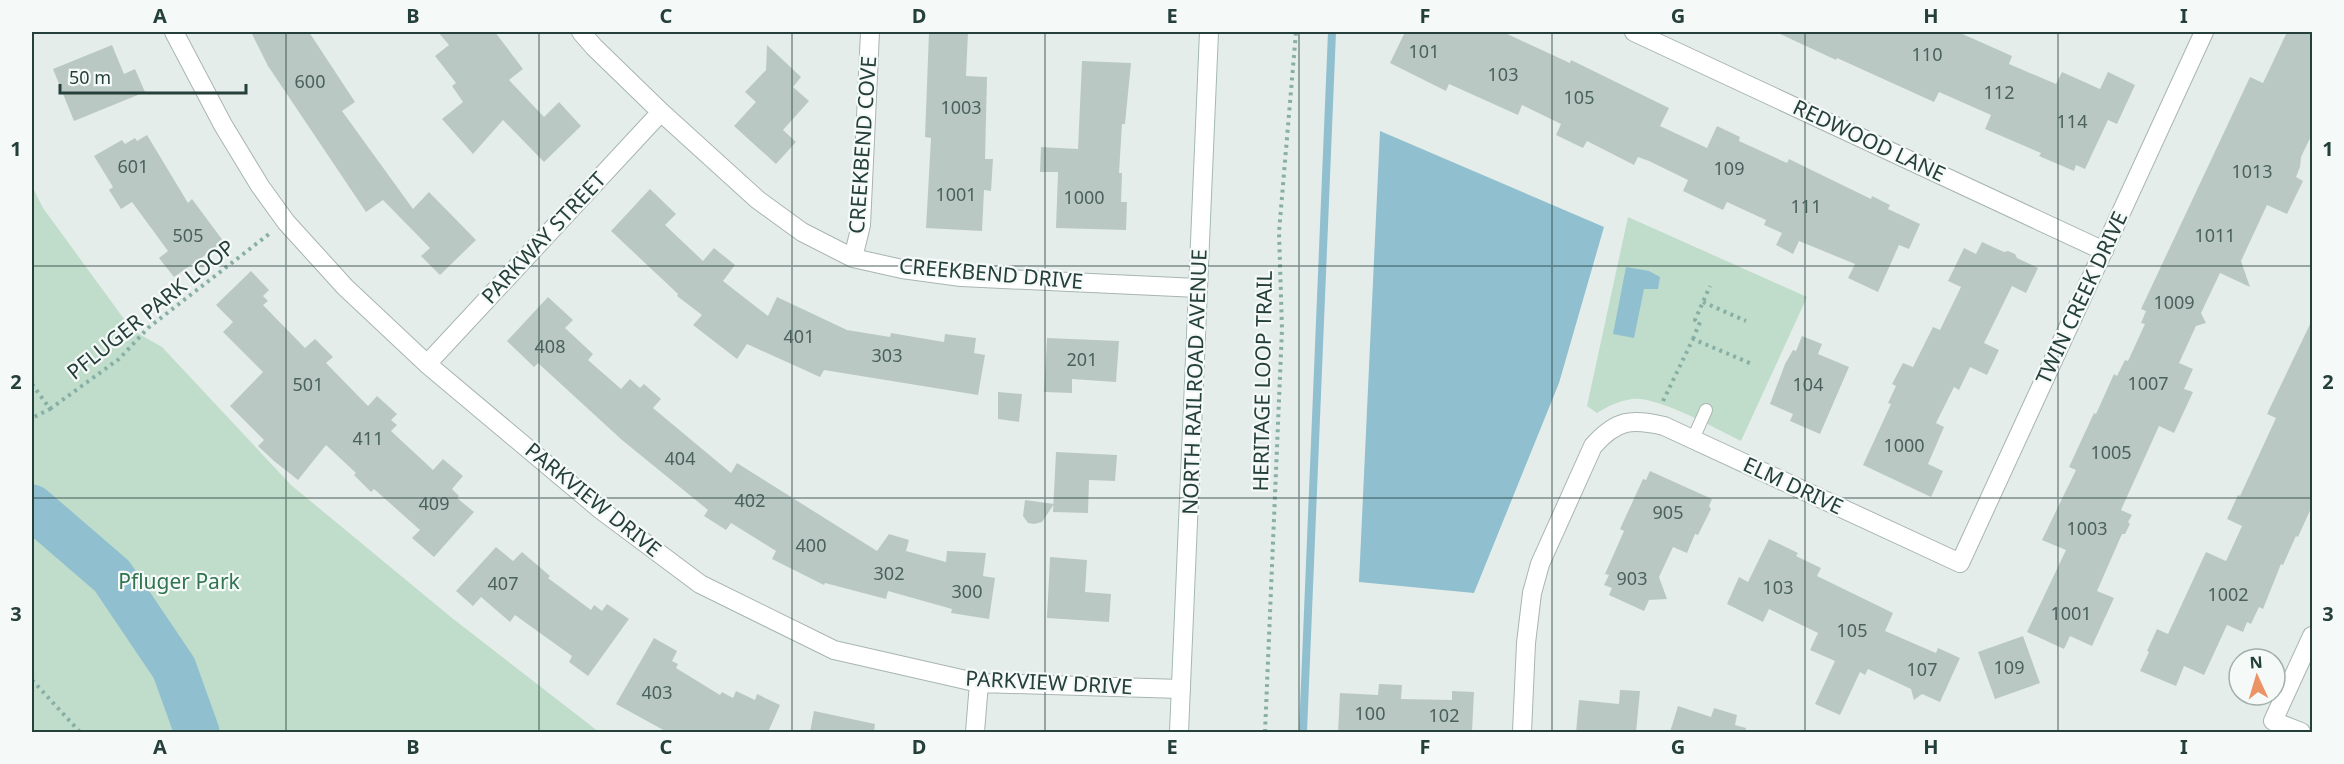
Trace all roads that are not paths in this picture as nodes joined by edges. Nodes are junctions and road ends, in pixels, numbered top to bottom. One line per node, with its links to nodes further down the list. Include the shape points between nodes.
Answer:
1 (174, 32): 11 (street, PARKVIEW DRIVE, via 223,125 285,222 345,287)
2 (581, 32): 7 (street, CREEKBEND DRIVE)
3 (870, 32): 9 (street, CREEKBEND COVE, via 861,225)
4 (1209, 32): 10 (street, NORTH RAILROAD AVENUE)
5 (1634, 32): 8 (street, REDWOOD LANE)
6 (2204, 32): 8 (street, TWIN CREEK DRIVE)
7 (661, 112): 9 (street, CREEKBEND DRIVE, via 758,200 802,232); 11 (street, PARKWAY STREET)
8 (2104, 251): 14 (street, TWIN CREEK DRIVE)
9 (854, 258): 10 (street, CREEKBEND DRIVE, via 961,276)
10 (1198, 288): 17 (street, NORTH RAILROAD AVENUE)
11 (427, 364): 16 (street, PARKVIEW DRIVE, via 600,510 700,584 834,650)
12 (1706, 410): 13 (lane)
13 (1693, 439): 14 (street, ELM DRIVE); 20 (street, ELM DRIVE, via 1644,421 1623,422 1606,431 1593,446 1540,564 1529,616)
14 (1960, 563)
15 (2313, 636): 21 (street, via 2273,721)
16 (979, 683): 17 (street, PARKVIEW DRIVE); 18 (street)
17 (1181, 689): 19 (street, NORTH RAILROAD AVENUE)
18 (975, 732)
19 (1179, 732)
20 (1522, 732)
21 (2301, 732)

